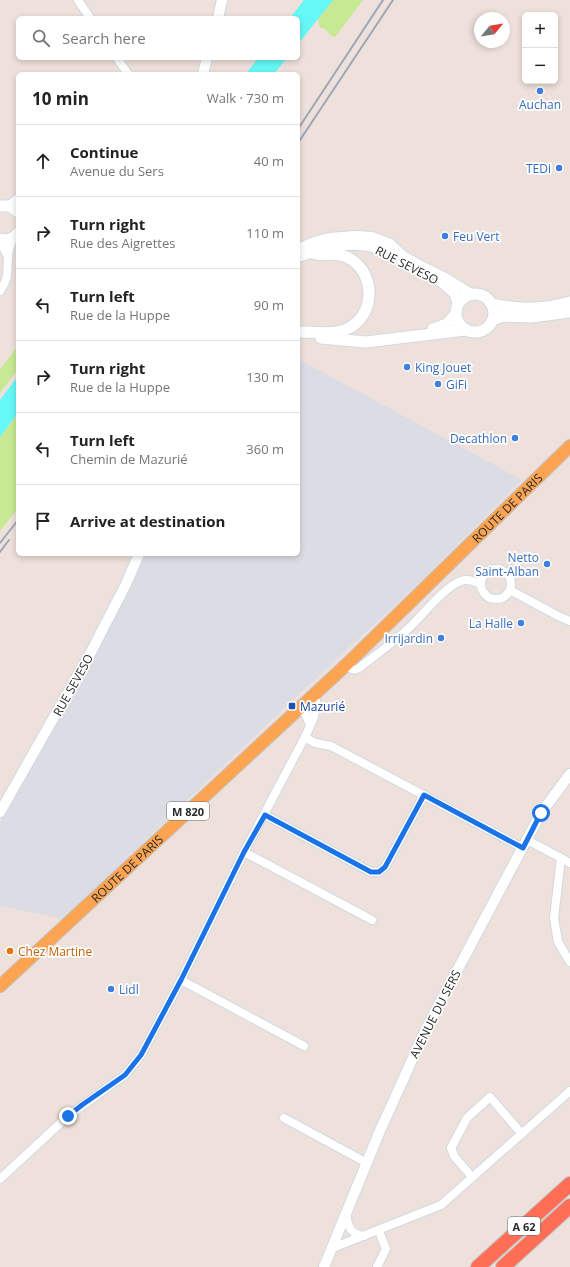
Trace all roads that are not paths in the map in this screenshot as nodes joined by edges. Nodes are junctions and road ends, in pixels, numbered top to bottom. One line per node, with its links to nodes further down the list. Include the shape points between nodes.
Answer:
1 (78, 0): 3 (street)
2 (222, 0): 4 (street)
3 (89, 16)
4 (218, 16)
5 (118, 60): 7 (street)
6 (206, 60): 8 (street)
7 (127, 72)
8 (204, 72)
9 (16, 236): 10 (main road, via 8,240); 14 (street)
10 (0, 239)
11 (0, 242): 14 (street)
12 (300, 248): 17 (street, RUE SEVESO, via 329,238 372,238 390,244 419,266)
13 (310, 252): 15 (street, RUE SEVESO); 20 (street, RUE SEVESO, via 350,244 381,249 448,286 454,293); 24 (main road, via 315,255 343,255 355,262 364,272 368,282 369,301 360,319 348,328 331,333)
14 (8, 256): 16 (street, via 6,282)
15 (300, 256)
16 (0, 291)
17 (471, 294): 19 (main road, via 487,298); 20 (main road, via 466,296)
18 (570, 302): 19 (main road, via 535,309)
19 (491, 304): 22 (main road)
20 (457, 310): 23 (main road, via 460,326); 26 (main road, via 447,324 430,330)
21 (570, 312): 22 (main road, via 532,317 503,316)
22 (493, 320): 23 (main road, via 490,326 480,332)
23 (465, 330): 26 (main road, via 366,342)
24 (300, 332)
25 (300, 335): 26 (main road)
26 (339, 340)
27 (570, 446): 33 (main road, ROUTE DE PARIS / M 820)
28 (570, 457): 33 (main road, ROUTE DE PARIS / M 820, via 425,595)
29 (138, 556): 41 (street, RUE SEVESO, via 84,665)
30 (481, 584): 31 (street, via 485,594 494,599 504,597); 31 (street, via 487,572 500,569 505,571 511,580); 34 (street, via 468,580 456,583 412,625 359,668)
31 (510, 590): 32 (street)
32 (570, 621)
33 (376, 636): 34 (main road, ROUTE DE PARIS / M 820)
34 (350, 667): 35 (main road, ROUTE DE PARIS / M 820)
35 (312, 696): 36 (main road, ROUTE DE PARIS / M 820); 37 (street, via 316,704)
36 (299, 708): 37 (street, via 306,715); 50 (main road, ROUTE DE PARIS / M 820)
37 (310, 725): 38 (street)
38 (305, 737): 40 (street, via 315,743 332,746); 42 (street)
39 (570, 774): 43 (street, AVENUE DU SERS, via 541,813)
40 (424, 795): 42 (street, via 385,867 379,872 371,872); 43 (street)
41 (0, 812)
42 (265, 815): 44 (street)
43 (525, 844): 45 (street); 55 (street, AVENUE DU SERS, via 426,1029)
44 (244, 852): 47 (street); 49 (street)
45 (561, 858): 46 (street); 48 (street, via 554,918 558,942)
46 (570, 863)
47 (372, 920)
48 (570, 962)
49 (181, 980): 51 (street); 57 (street, via 151,1039 129,1070 68,1116)
50 (0, 986)
51 (304, 1046)
52 (570, 1091): 54 (street)
53 (284, 1118): 55 (street)
54 (522, 1134): 56 (street); 56 (street, via 490,1097 467,1118 451,1148 454,1156)
55 (367, 1163): 60 (street, AVENUE DU SERS)
56 (472, 1177): 61 (street, via 441,1205)
57 (0, 1179)
58 (570, 1184): 66 (highway, A 62)
59 (570, 1206): 67 (highway, A 62)
60 (348, 1208): 62 (street, via 346,1216 349,1228 356,1234); 63 (street, AVENUE DU SERS)
61 (379, 1231): 62 (street); 65 (street, via 386,1249)
62 (365, 1236): 63 (street)
63 (332, 1247): 64 (street, AVENUE DU SERS)
64 (324, 1267)
65 (377, 1267)
66 (478, 1267)
67 (502, 1267)

